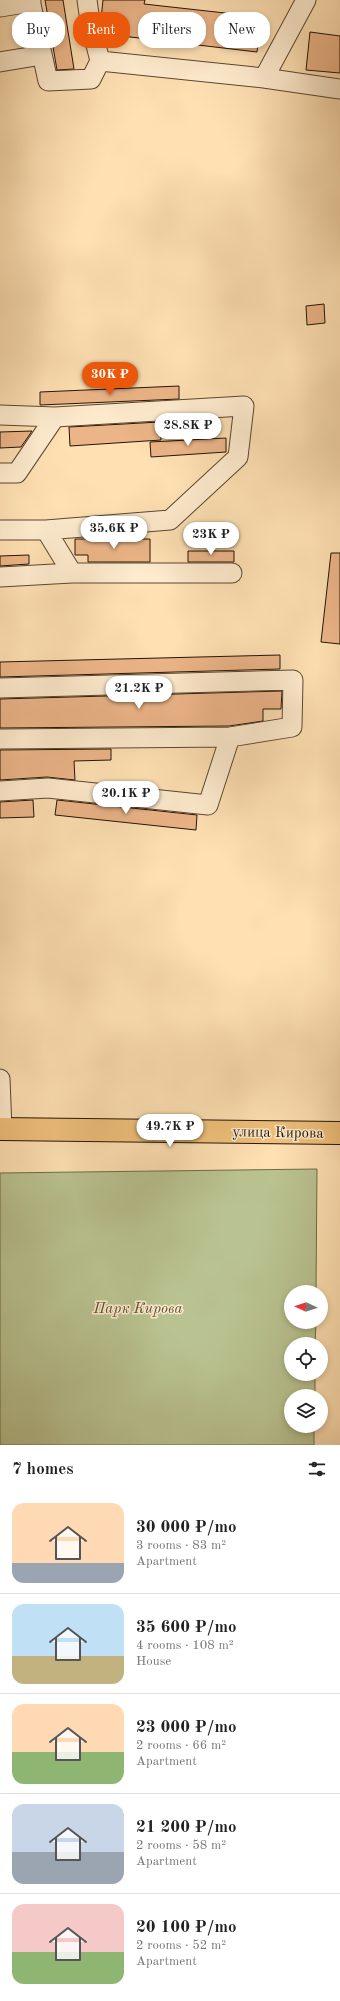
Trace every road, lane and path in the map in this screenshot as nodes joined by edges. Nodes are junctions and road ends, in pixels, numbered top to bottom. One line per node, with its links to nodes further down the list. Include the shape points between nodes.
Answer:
1 (87, 0): 6 (lane)
2 (306, 0): 8 (lane)
3 (31, 1): 4 (lane); 5 (lane)
4 (0, 7)
5 (42, 55): 6 (lane, via 48,81 91,79); 7 (lane)
6 (100, 61): 8 (lane)
7 (0, 62)
8 (264, 78): 9 (lane)
9 (340, 89)
10 (0, 414): 11 (lane)
11 (55, 417): 12 (lane, via 17,473); 14 (lane, via 244,406 238,457 170,520)
12 (0, 473)
13 (0, 530): 14 (lane)
14 (46, 530): 15 (lane)
15 (72, 573): 16 (lane); 17 (lane)
16 (232, 573)
17 (0, 577)
18 (0, 688): 19 (lane, via 293,680 292,727)
19 (230, 737): 20 (lane); 21 (lane, via 208,805 48,788)
20 (0, 739)
21 (0, 791)
22 (0, 1079): 23 (lane)
23 (1, 1129): 24 (main road, улица Кирова)
24 (340, 1133)

